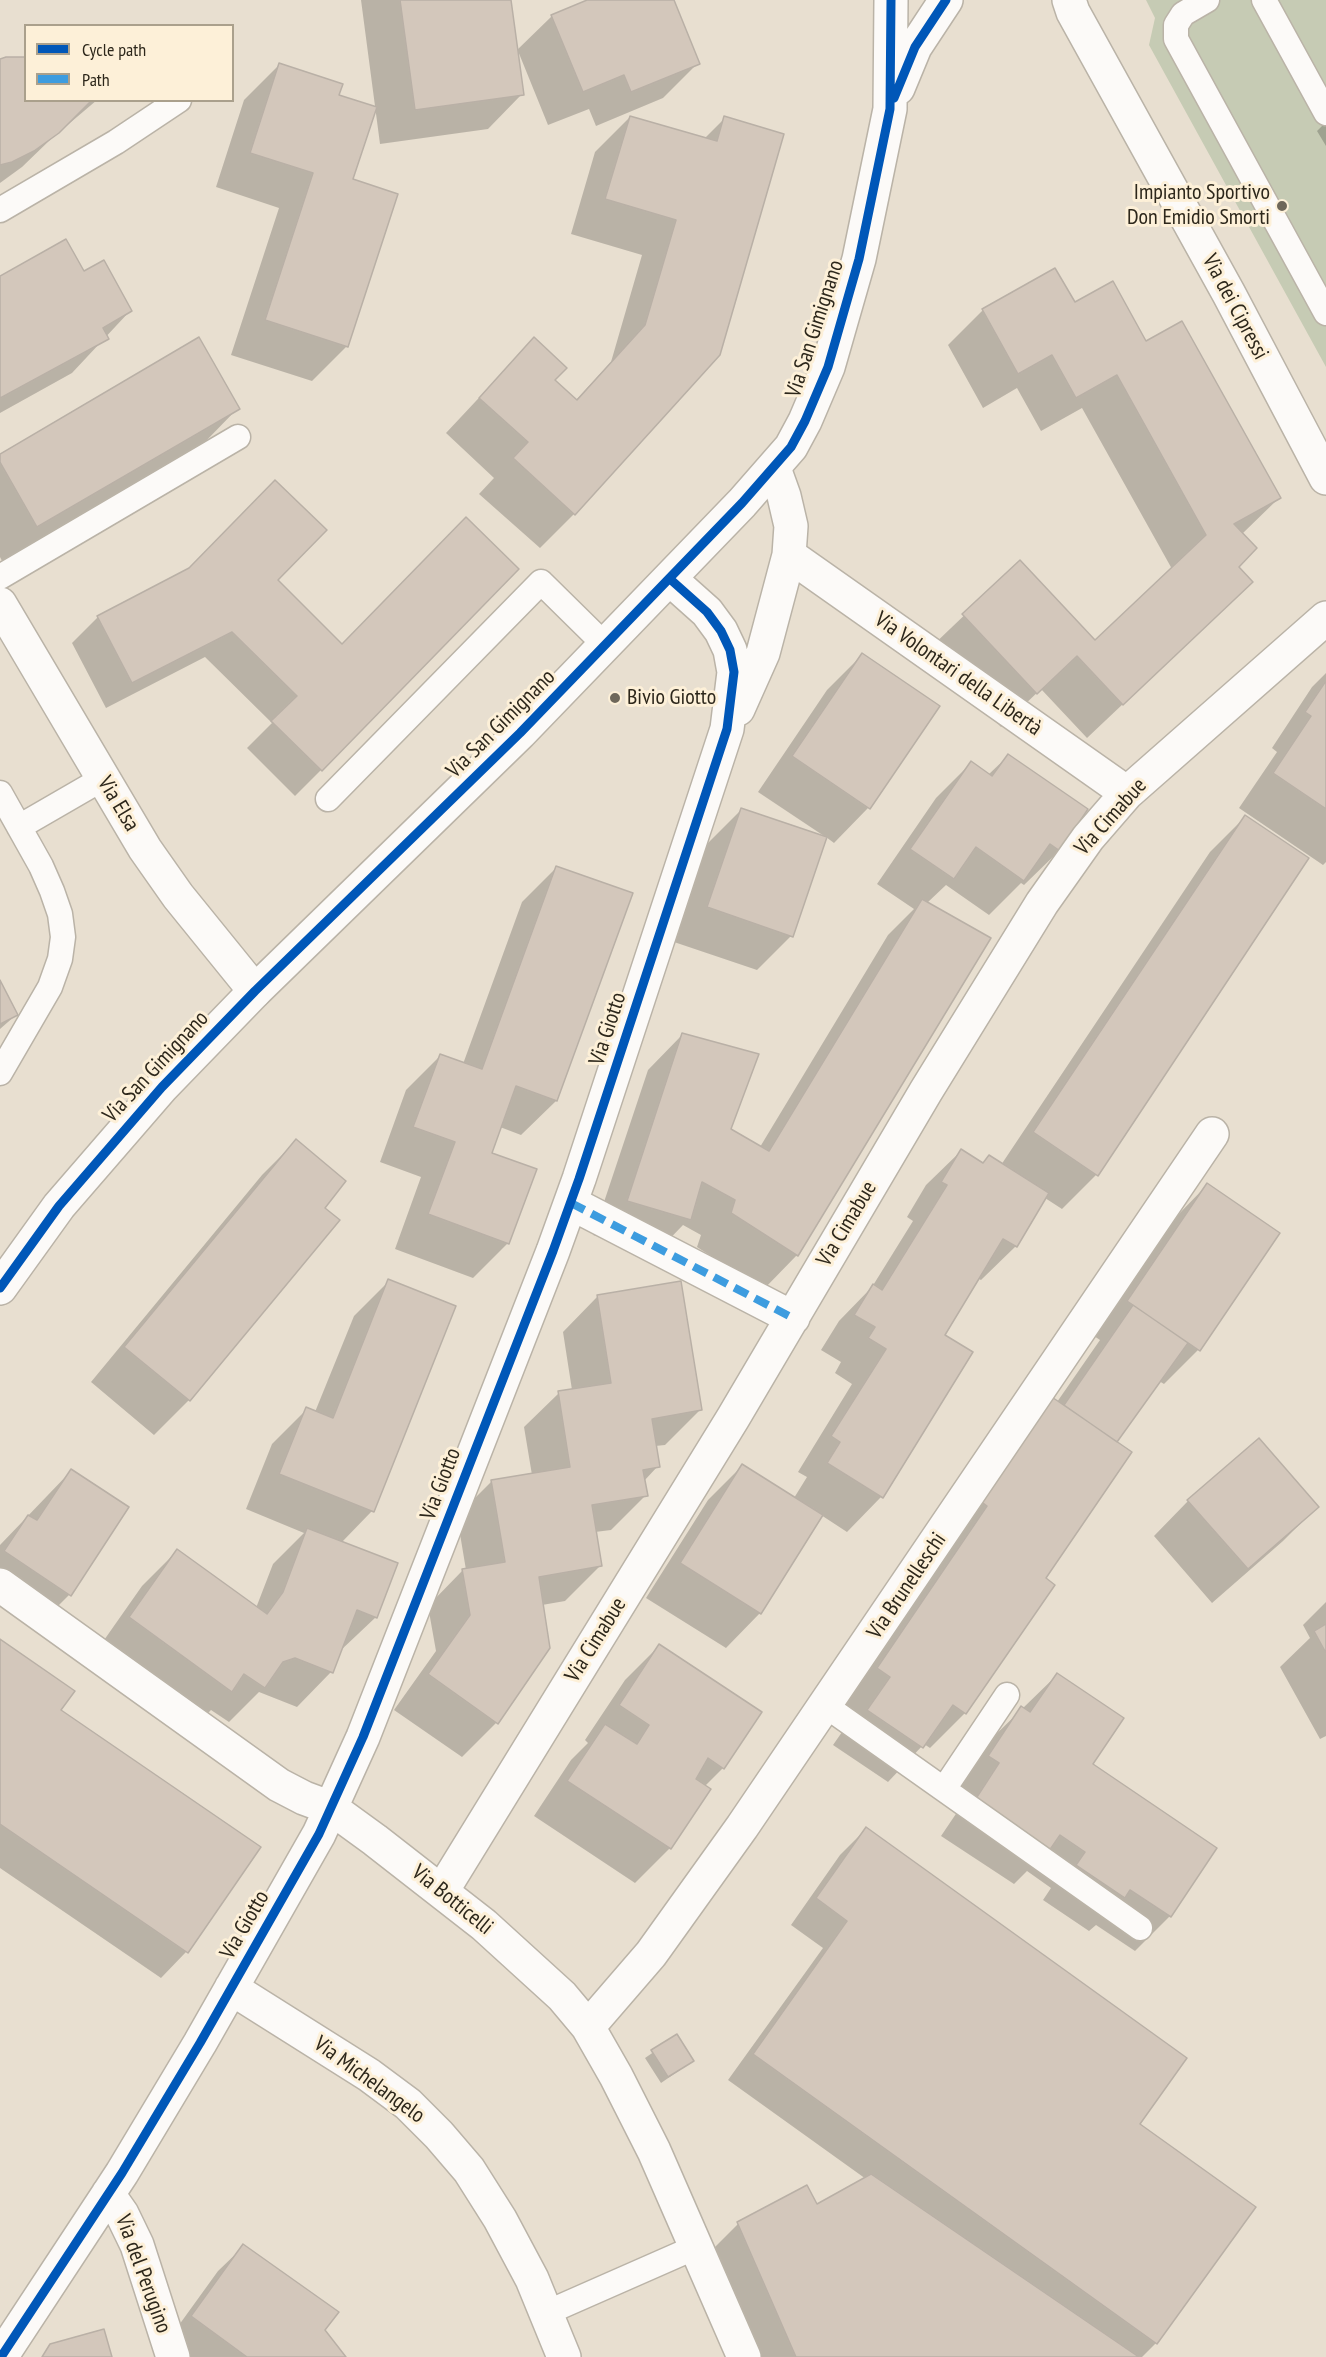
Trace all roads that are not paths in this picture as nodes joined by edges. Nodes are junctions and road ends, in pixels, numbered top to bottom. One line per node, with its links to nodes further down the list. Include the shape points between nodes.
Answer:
1 (891, 0): 7 (street, Via San Gimignano)
2 (945, 0): 7 (street, Via San Gimignano, via 915,47)
3 (1207, 0): 10 (lane, via 1183,14 1176,25 1176,39)
4 (1264, 0): 8 (lane)
5 (1066, 4): 13 (street, Via dei Cipressi, via 1229,294)
6 (176, 102): 9 (lane)
7 (890, 109): 12 (street, Via San Gimignano, via 859,259 835,348 805,421)
8 (1326, 113)
9 (0, 210)
10 (1326, 313)
11 (238, 437): 15 (lane)
12 (774, 468): 14 (street, Via Giotto, via 791,526); 16 (street, Via San Gimignano)
13 (1326, 478)
14 (789, 555): 20 (street, Via Giotto, via 763,653); 23 (street, Via Volontari della Libertà)
15 (0, 578)
16 (670, 579): 19 (street, Via San Gimignano); 20 (street, Via Giotto, via 715,622 730,650 734,672)
17 (0, 604): 21 (street, Via Elsa)
18 (1326, 618): 23 (street, Via Cimabue)
19 (606, 646): 24 (lane, via 541,582); 26 (street, Via San Gimignano)
20 (727, 729): 29 (street, Via Giotto)
21 (102, 779): 25 (lane); 26 (street, Via Elsa, via 162,874)
22 (0, 793): 25 (lane)
23 (1127, 793): 31 (street, Via Cimabue, via 1088,838 1023,933)
24 (328, 799)
25 (20, 827): 27 (lane, via 56,901 63,926 62,949 50,987)
26 (255, 991): 30 (street, Via San Gimignano, via 121,1132 59,1206)
27 (0, 1073)
28 (1212, 1134): 34 (street, Via Brunelleschi)
29 (571, 1203): 31 (street); 36 (street, Via Giotto, via 363,1737)
30 (0, 1288)
31 (793, 1318): 37 (street, Via Cimabue)
32 (0, 1585): 36 (street, Via Botticelli, via 279,1785)
33 (1007, 1695): 35 (lane)
34 (826, 1706): 35 (lane); 40 (street, Via Brunelleschi, via 651,1954)
35 (944, 1789): 38 (lane)
36 (331, 1808): 37 (street, Via Botticelli); 39 (street, Via Giotto)
37 (442, 1891): 40 (street, Via Botticelli, via 547,1982)
38 (1140, 1928)
39 (231, 1988): 41 (street, Via Giotto); 43 (street, Via Michelangelo, via 344,2057 408,2104 432,2127 469,2170 495,2210)
40 (588, 2027): 42 (street, Via Botticelli, via 654,2151)
41 (108, 2194): 44 (street, Via Giotto); 45 (street, Via del Perugino, via 137,2246)
42 (696, 2247): 43 (lane); 47 (street, Via Botticelli)
43 (546, 2313): 46 (street, Via Michelangelo)
44 (1, 2357)
45 (173, 2357)
46 (564, 2357)
47 (744, 2357)

